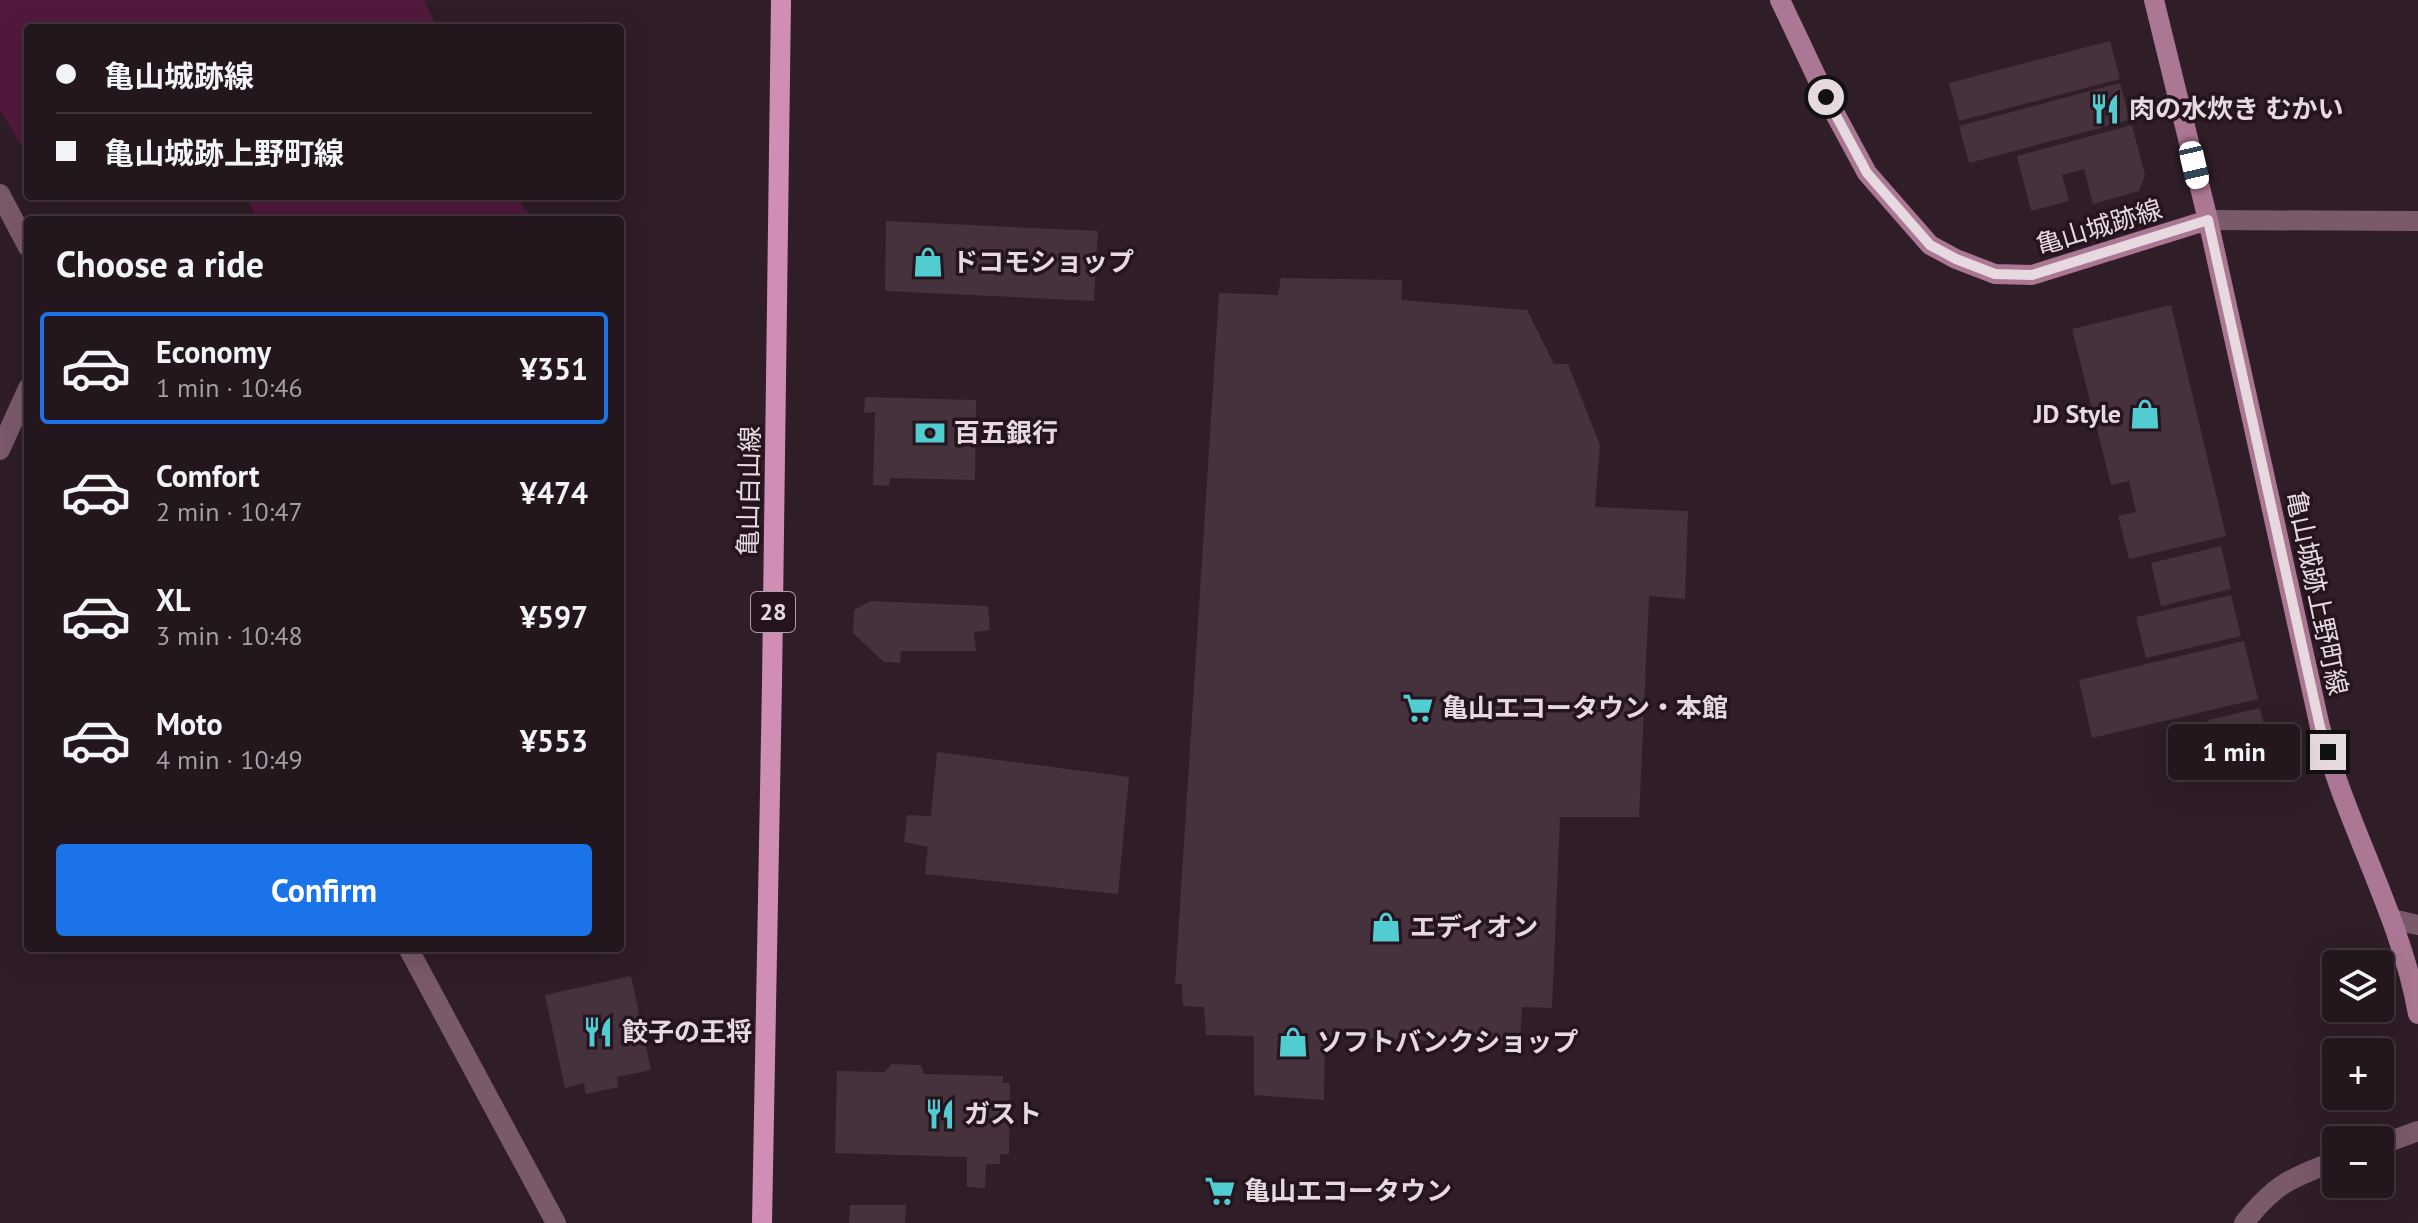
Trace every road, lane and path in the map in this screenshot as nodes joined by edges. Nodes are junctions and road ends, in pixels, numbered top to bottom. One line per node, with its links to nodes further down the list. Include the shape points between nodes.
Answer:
1 (781, 0): 18 (main road, 亀山白山線 / 28)
2 (1780, 0): 5 (main road, 亀山城跡線, via 1867,173 1930,245 1956,259 1995,274 2032,275)
3 (2154, 0): 5 (main road)
4 (0, 194): 7 (street)
5 (2208, 220): 6 (street); 10 (main road, 亀山城跡上野町線, via 2320,727)
6 (2418, 221)
7 (24, 239)
8 (24, 397): 9 (street)
9 (0, 450)
10 (2392, 919): 11 (street); 13 (main road, 亀山城跡上野町線)
11 (2418, 925)
12 (410, 952): 17 (street)
13 (2418, 1014)
14 (2418, 1131): 15 (street)
15 (2394, 1140)
16 (2322, 1166): 19 (street, via 2293,1177 2265,1197)
17 (554, 1222)
18 (762, 1223)
19 (2244, 1223)

